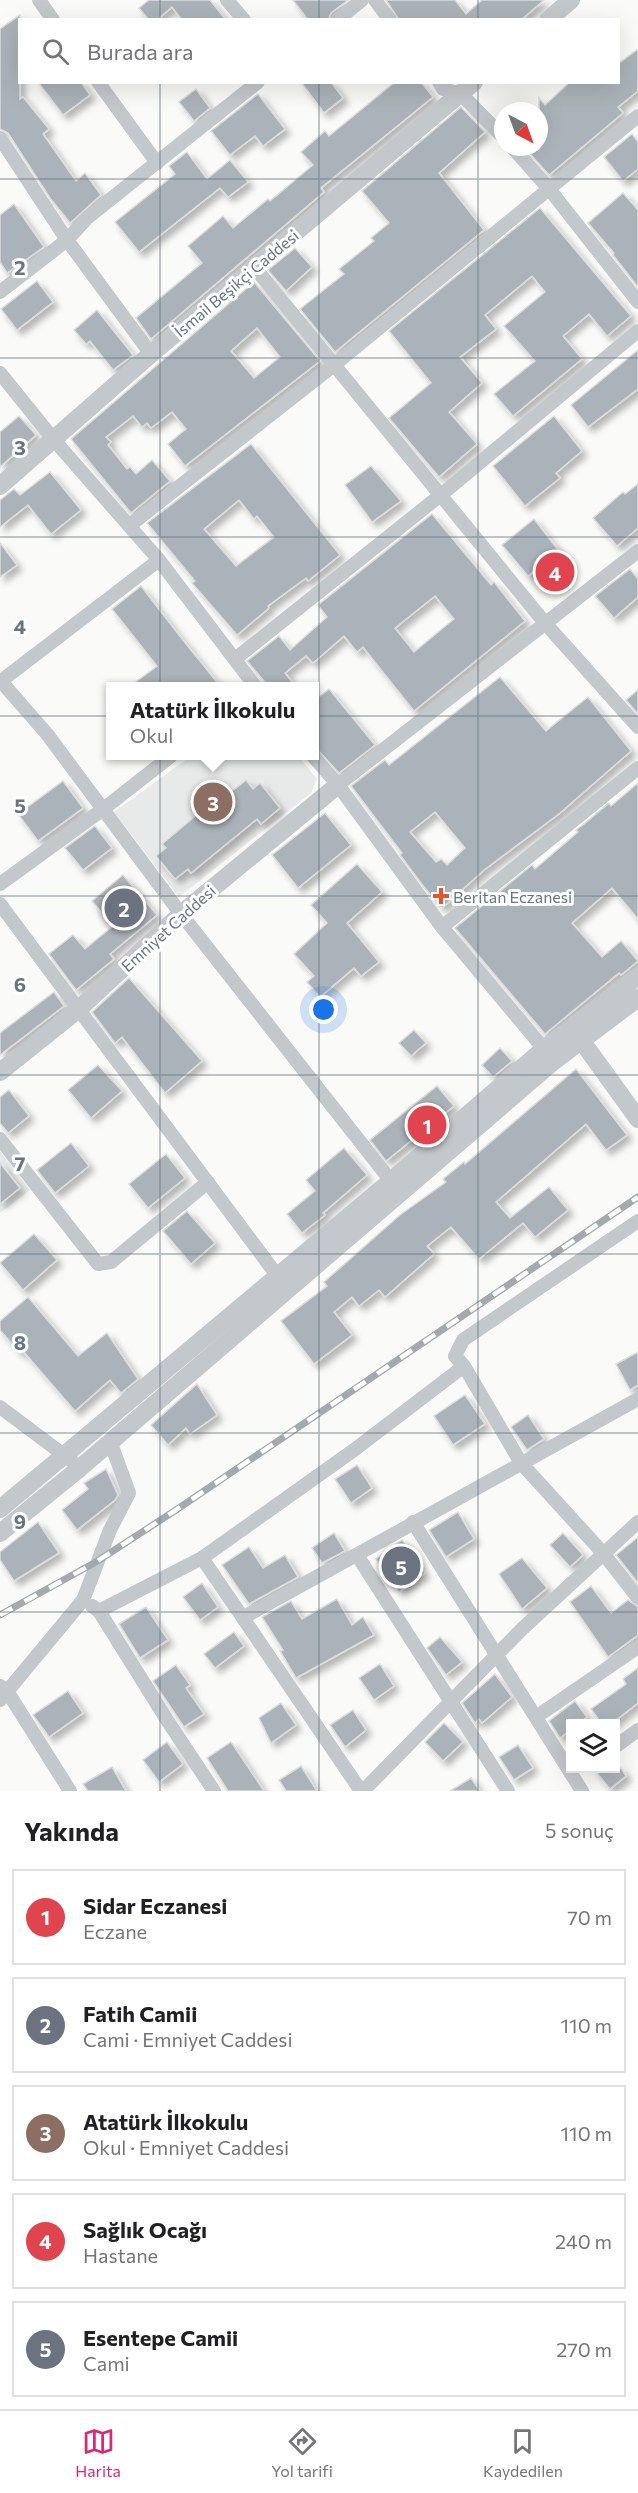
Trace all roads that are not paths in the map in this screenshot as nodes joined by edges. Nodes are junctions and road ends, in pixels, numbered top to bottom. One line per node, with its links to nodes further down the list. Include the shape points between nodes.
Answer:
1 (39, 0): 6 (street)
2 (227, 0): 7 (street)
3 (362, 0): 8 (street)
4 (375, 0): 9 (street)
5 (571, 0): 10 (street)
6 (52, 18)
7 (242, 18)
8 (340, 18)
9 (388, 18)
10 (550, 18)
11 (99, 84): 19 (street)
12 (256, 84): 19 (street)
13 (441, 84): 14 (street, via 444,88)
14 (468, 88): 16 (street); 22 (street, İsmail Beşikçi Caddesi)
15 (638, 116): 20 (street)
16 (494, 124)
17 (2, 146): 21 (street)
18 (520, 156): 20 (street)
19 (157, 163): 21 (street, via 87,218)
20 (550, 190): 24 (street); 27 (street)
21 (67, 240): 23 (street); 26 (street)
22 (255, 268): 26 (street, İsmail Beşikçi Caddesi); 27 (street)
23 (0, 292)
24 (638, 302)
25 (638, 332): 31 (street)
26 (151, 354): 29 (street, İsmail Beşikçi Caddesi)
27 (334, 365): 31 (street); 32 (street)
28 (0, 372): 29 (street)
29 (54, 440): 30 (street, İsmail Beşikçi Caddesi); 32 (street)
30 (0, 486)
31 (442, 494): 35 (street); 36 (street)
32 (129, 526): 34 (street)
33 (638, 551): 35 (street)
34 (159, 560): 36 (street); 37 (street)
35 (545, 623): 39 (street); 43 (street)
36 (235, 659): 38 (street)
37 (1, 681): 44 (street, via 47,734)
38 (251, 682)
39 (638, 727)
40 (166, 760): 44 (street)
41 (316, 760): 43 (street)
42 (638, 768): 48 (street)
43 (338, 785): 47 (street, Emniyet Caddesi); 48 (street)
44 (102, 810): 45 (street); 47 (street)
45 (0, 884)
46 (0, 904): 51 (street)
47 (181, 914): 51 (street, Emniyet Caddesi); 57 (street)
48 (442, 927): 53 (street)
49 (638, 976): 53 (street)
50 (638, 998): 52 (street)
51 (80, 1008): 54 (street, Emniyet Caddesi); 58 (street)
52 (581, 1040): 53 (street); 55 (street)
53 (549, 1055): 57 (street); 60 (street)
54 (0, 1072)
55 (638, 1119)
56 (0, 1139): 58 (street, via 98,1264 111,1262)
57 (392, 1180): 60 (street)
58 (208, 1182): 60 (street)
59 (638, 1221): 61 (street, via 463,1340 455,1356)
60 (282, 1282): 64 (street); 65 (street)
61 (464, 1366): 66 (street); 74 (street)
62 (638, 1399): 66 (street)
63 (0, 1407): 65 (street)
64 (110, 1442): 67 (street); 76 (street, via 129,1493)
65 (66, 1455): 67 (street); 68 (street)
66 (521, 1464): 69 (street); 72 (street)
67 (80, 1468): 71 (street)
68 (0, 1509)
69 (413, 1522): 73 (street); 80 (street)
70 (638, 1522): 72 (street)
71 (0, 1533)
72 (603, 1553): 75 (street); 80 (street)
73 (357, 1555): 78 (street); 82 (street)
74 (202, 1558): 77 (street); 78 (street)
75 (638, 1598)
76 (83, 1600): 77 (street); 81 (street)
77 (99, 1611): 89 (street)
78 (244, 1617): 90 (street)
79 (638, 1647): 83 (street)
80 (496, 1657): 82 (street); 83 (street)
81 (2, 1692): 88 (street)
82 (451, 1703): 90 (street); 91 (street)
83 (536, 1717): 86 (street)
84 (638, 1730): 85 (street)
85 (620, 1743)
86 (566, 1756)
87 (578, 1773): 92 (street)
88 (70, 1791)
89 (214, 1791)
90 (362, 1791)
91 (508, 1791)
92 (582, 1791)

